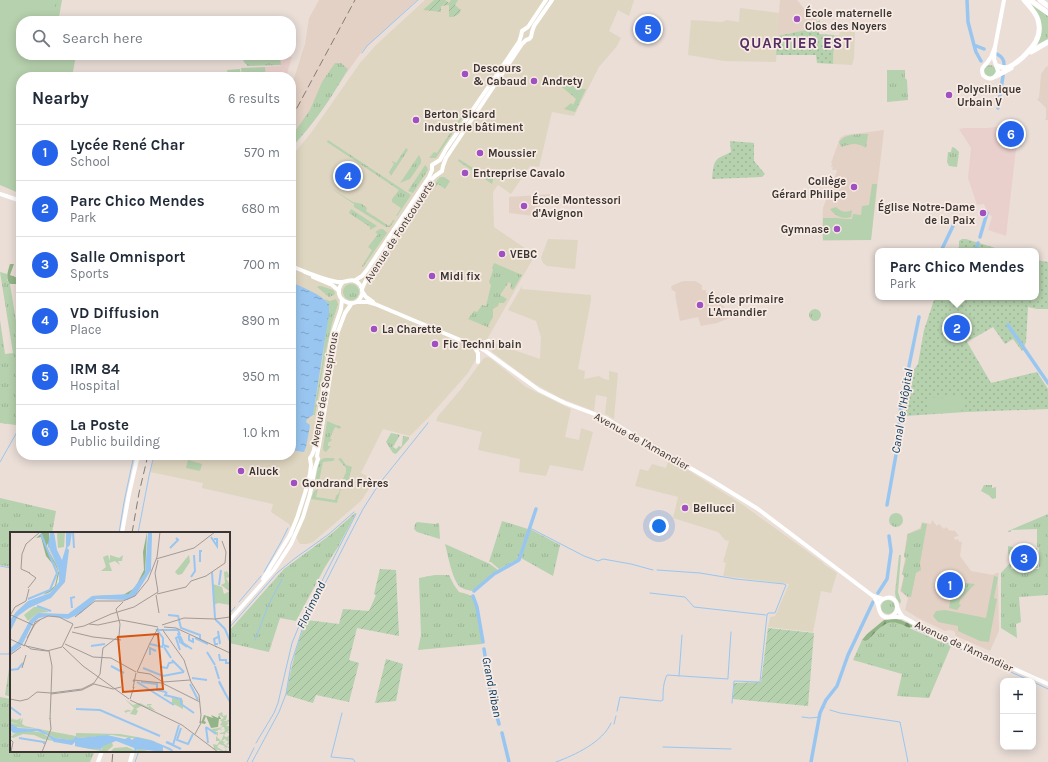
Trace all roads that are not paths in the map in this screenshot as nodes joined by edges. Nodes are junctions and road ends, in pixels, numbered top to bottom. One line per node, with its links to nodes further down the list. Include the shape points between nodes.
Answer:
1 (546, 0): 9 (main road)
2 (552, 0): 10 (main road)
3 (1004, 0): 14 (main road)
4 (1024, 0): 16 (highway, via 1038,21 1038,36 1032,48 1011,66)
5 (1030, 0): 8 (highway)
6 (1040, 0): 7 (highway)
7 (1048, 6)
8 (1048, 13)
9 (526, 29): 10 (main road); 11 (main road, via 522,31)
10 (532, 32): 12 (main road, via 532,36)
11 (521, 36): 12 (main road); 18 (main road)
12 (526, 40): 19 (main road)
13 (1048, 42): 17 (highway)
14 (995, 47): 15 (main road); 16 (main road, via 994,59)
15 (986, 63): 16 (main road, via 991,62); 17 (main road, via 982,69 984,77 992,79)
16 (997, 66): 17 (main road)
17 (999, 75)
18 (437, 162): 19 (main road); 20 (main road, via 432,165)
19 (443, 166): 21 (main road)
20 (432, 170): 21 (main road); 26 (main road, Avenue de Fontcouverte, via 367,270)
21 (438, 174): 28 (main road, Avenue de Fontcouverte, via 432,179)
22 (0, 194): 23 (main road)
23 (16, 199)
24 (296, 268): 25 (main road)
25 (304, 272): 27 (main road); 29 (main road)
26 (354, 280): 27 (main road); 28 (main road)
27 (343, 282): 29 (main road)
28 (362, 290): 31 (main road, via 361,297); 32 (main road, Avenue de l'Amandier)
29 (339, 291): 30 (main road)
30 (342, 299): 31 (main road, via 348,303); 36 (main road, Avenue des Souspirous, via 331,340)
31 (354, 302): 32 (main road, Avenue de l'Amandier); 37 (main road, Avenue des Souspirous, via 345,313 337,334)
32 (375, 304): 34 (main road, Avenue de l'Amandier)
33 (489, 340): 34 (main road)
34 (473, 345): 35 (main road, via 478,353); 43 (main road, Avenue de l'Amandier, via 491,354 539,390 605,418 758,509)
35 (478, 362)
36 (312, 456): 37 (main road); 39 (main road, via 309,460)
37 (318, 456): 40 (main road)
38 (137, 460): 41 (main road)
39 (311, 462): 40 (main road); 42 (main road, Avenue des Souspirous, via 305,493 292,529)
40 (316, 462): 42 (main road, Avenue des Souspirous, via 303,517 291,544 281,561)
41 (122, 532)
42 (258, 588): 49 (main road, Avenue des Souspirous)
43 (873, 596): 44 (main road, Avenue de l'Amandier); 45 (main road, Avenue de l'Amandier)
44 (883, 599): 45 (main road); 46 (main road, via 893,599)
45 (878, 605): 47 (main road, via 882,615)
46 (897, 607): 47 (main road); 48 (main road, Avenue de l'Amandier)
47 (890, 617): 48 (main road, Avenue de l'Amandier)
48 (903, 618): 50 (main road, Avenue de l'Amandier)
49 (230, 620)
50 (1048, 684)
51 (102, 752): 53 (main road)
52 (133, 752): 54 (main road)
53 (98, 762)
54 (130, 762)

